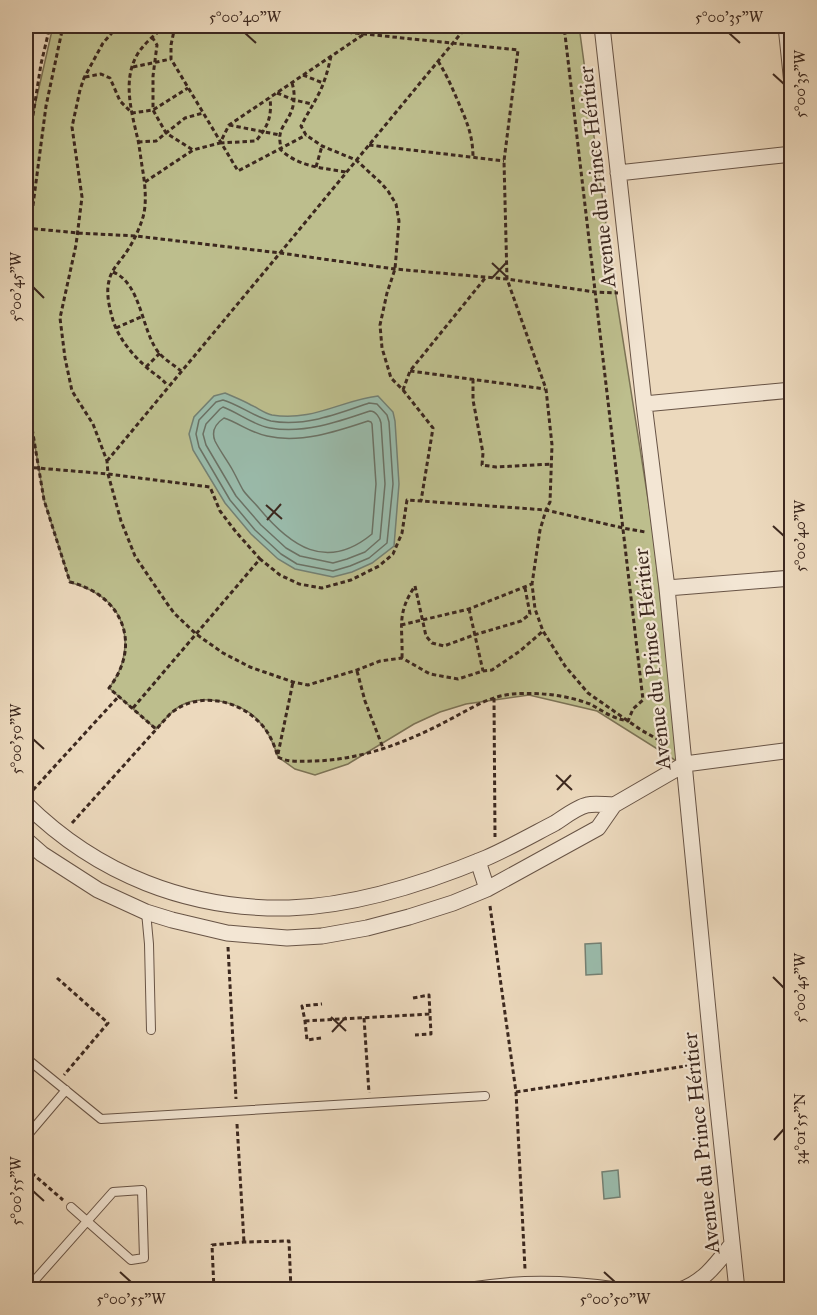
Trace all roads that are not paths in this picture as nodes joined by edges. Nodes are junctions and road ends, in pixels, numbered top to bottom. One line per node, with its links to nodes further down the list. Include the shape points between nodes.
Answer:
1 (602, 26): 5 (street, Avenue du Prince Héritier)
2 (786, 26): 3 (street)
3 (792, 84)
4 (792, 154): 5 (street)
5 (618, 173): 7 (street, Avenue du Prince Héritier)
6 (792, 390): 7 (street)
7 (644, 404): 9 (street, Avenue du Prince Héritier)
8 (792, 578): 9 (street)
9 (667, 588): 11 (street, Avenue du Prince Héritier)
10 (792, 750): 11 (street)
11 (684, 759): 13 (street); 25 (street, Avenue du Prince Héritier)
12 (26, 804): 15 (street, via 61,836 128,876 159,889 224,904 290,908 329,904 409,886)
13 (614, 804): 15 (street, via 586,805); 16 (street, via 598,828)
14 (26, 840): 17 (street, via 99,890)
15 (478, 861): 16 (street)
16 (487, 889): 17 (street, via 409,917 322,936 287,938 227,933)
17 (146, 912): 18 (lane)
18 (151, 1030)
19 (26, 1058): 20 (lane)
20 (66, 1090): 21 (lane, via 101,1119); 22 (lane)
21 (485, 1096)
22 (26, 1137)
23 (71, 1207): 24 (lane)
24 (87, 1220): 24 (lane, via 113,1192 142,1190 144,1258 131,1260); 26 (lane)
25 (732, 1244): 29 (street, via 702,1279); 30 (street, Avenue du Prince Héritier)
26 (26, 1290)
27 (472, 1290): 28 (street, via 526,1284)
28 (616, 1290)
29 (680, 1290)
30 (737, 1290)

